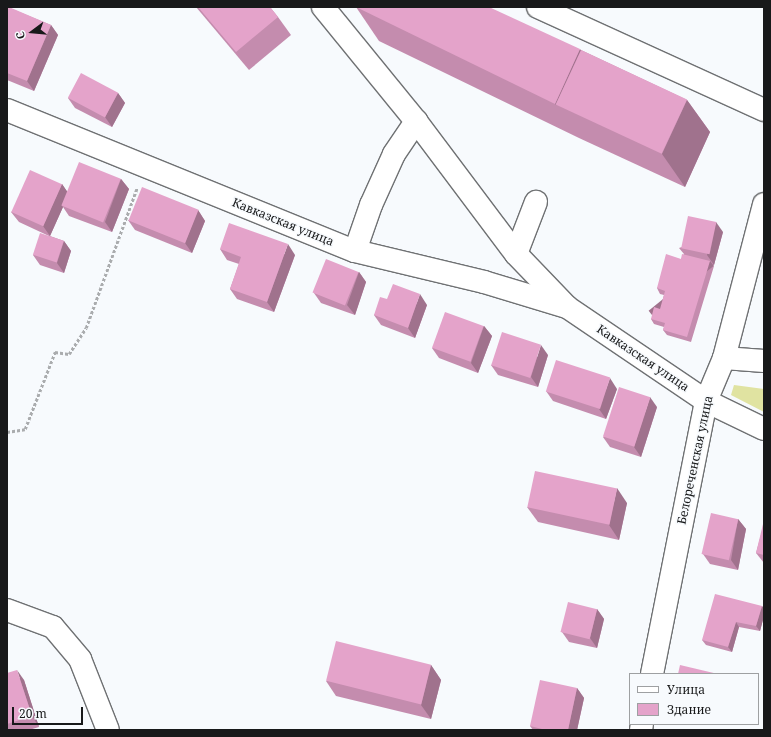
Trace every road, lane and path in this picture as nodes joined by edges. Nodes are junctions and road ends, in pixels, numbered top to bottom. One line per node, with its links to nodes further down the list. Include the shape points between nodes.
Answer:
1 (323, 7): 5 (street, Кавказская улица)
2 (538, 7): 4 (street)
3 (7, 110): 6 (street, Кавказская улица)
4 (764, 110)
5 (416, 121): 9 (street, via 394,154 370,205); 10 (street, Кавказская улица)
6 (145, 166): 9 (street, Кавказская улица); 16 (path, via 86,328 69,354 55,352 25,429)
7 (536, 202): 10 (street)
8 (764, 204): 12 (street, Белореченская улица)
9 (355, 251): 11 (street, Кавказская улица, via 484,282)
10 (516, 254): 11 (street, Кавказская улица)
11 (567, 307): 14 (street, Кавказская улица)
12 (724, 358): 13 (street); 14 (street, Белореченская улица)
13 (764, 361)
14 (706, 401): 15 (street, Кавказская улица); 18 (street, Белореченская улица)
15 (764, 429)
16 (7, 432)
17 (7, 610): 19 (street, via 53,627 80,659)
18 (652, 673)
19 (108, 730)

